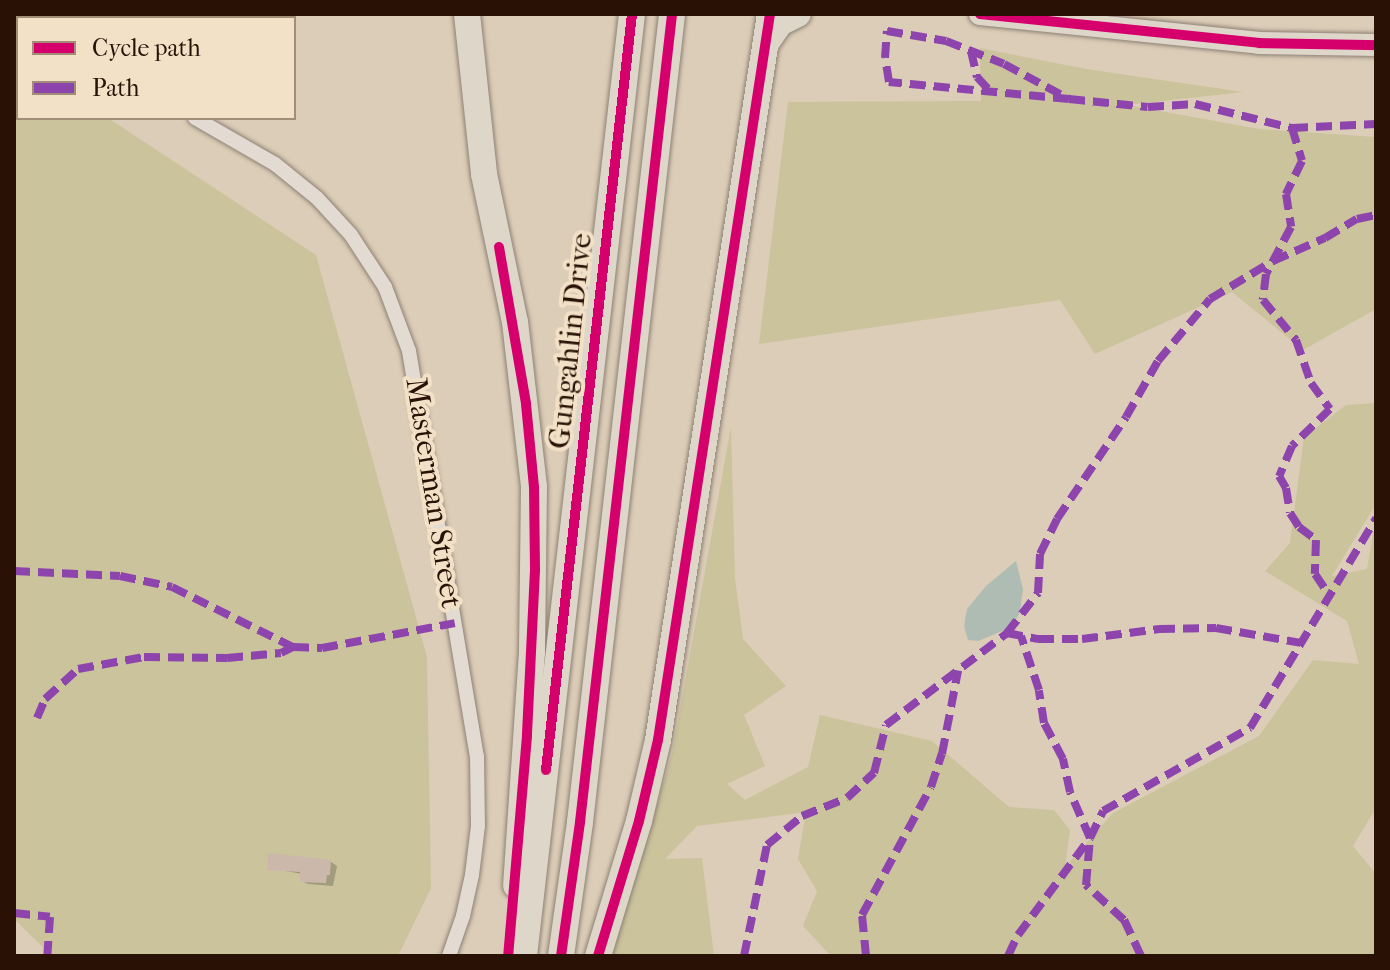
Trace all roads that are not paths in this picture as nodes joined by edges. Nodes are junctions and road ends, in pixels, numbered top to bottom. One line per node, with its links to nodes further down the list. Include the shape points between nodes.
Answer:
1 (467, 14): 10 (highway)
2 (482, 14): 10 (highway)
3 (632, 14): 14 (highway, Gungahlin Drive)
4 (672, 14): 15 (highway, Gungahlin Drive)
5 (770, 14): 9 (highway)
6 (798, 14): 9 (highway, via 780,23)
7 (980, 14): 8 (main road, via 1243,42)
8 (1376, 45)
9 (764, 46): 16 (highway, via 658,740)
10 (475, 82): 13 (highway, via 484,174 515,322 534,487 532,652)
11 (198, 120): 12 (street, Masterman Street, via 275,164 351,235 385,287 409,351 477,756 472,875)
12 (449, 956)
13 (508, 956)
14 (524, 956)
15 (561, 956)
16 (598, 956)

